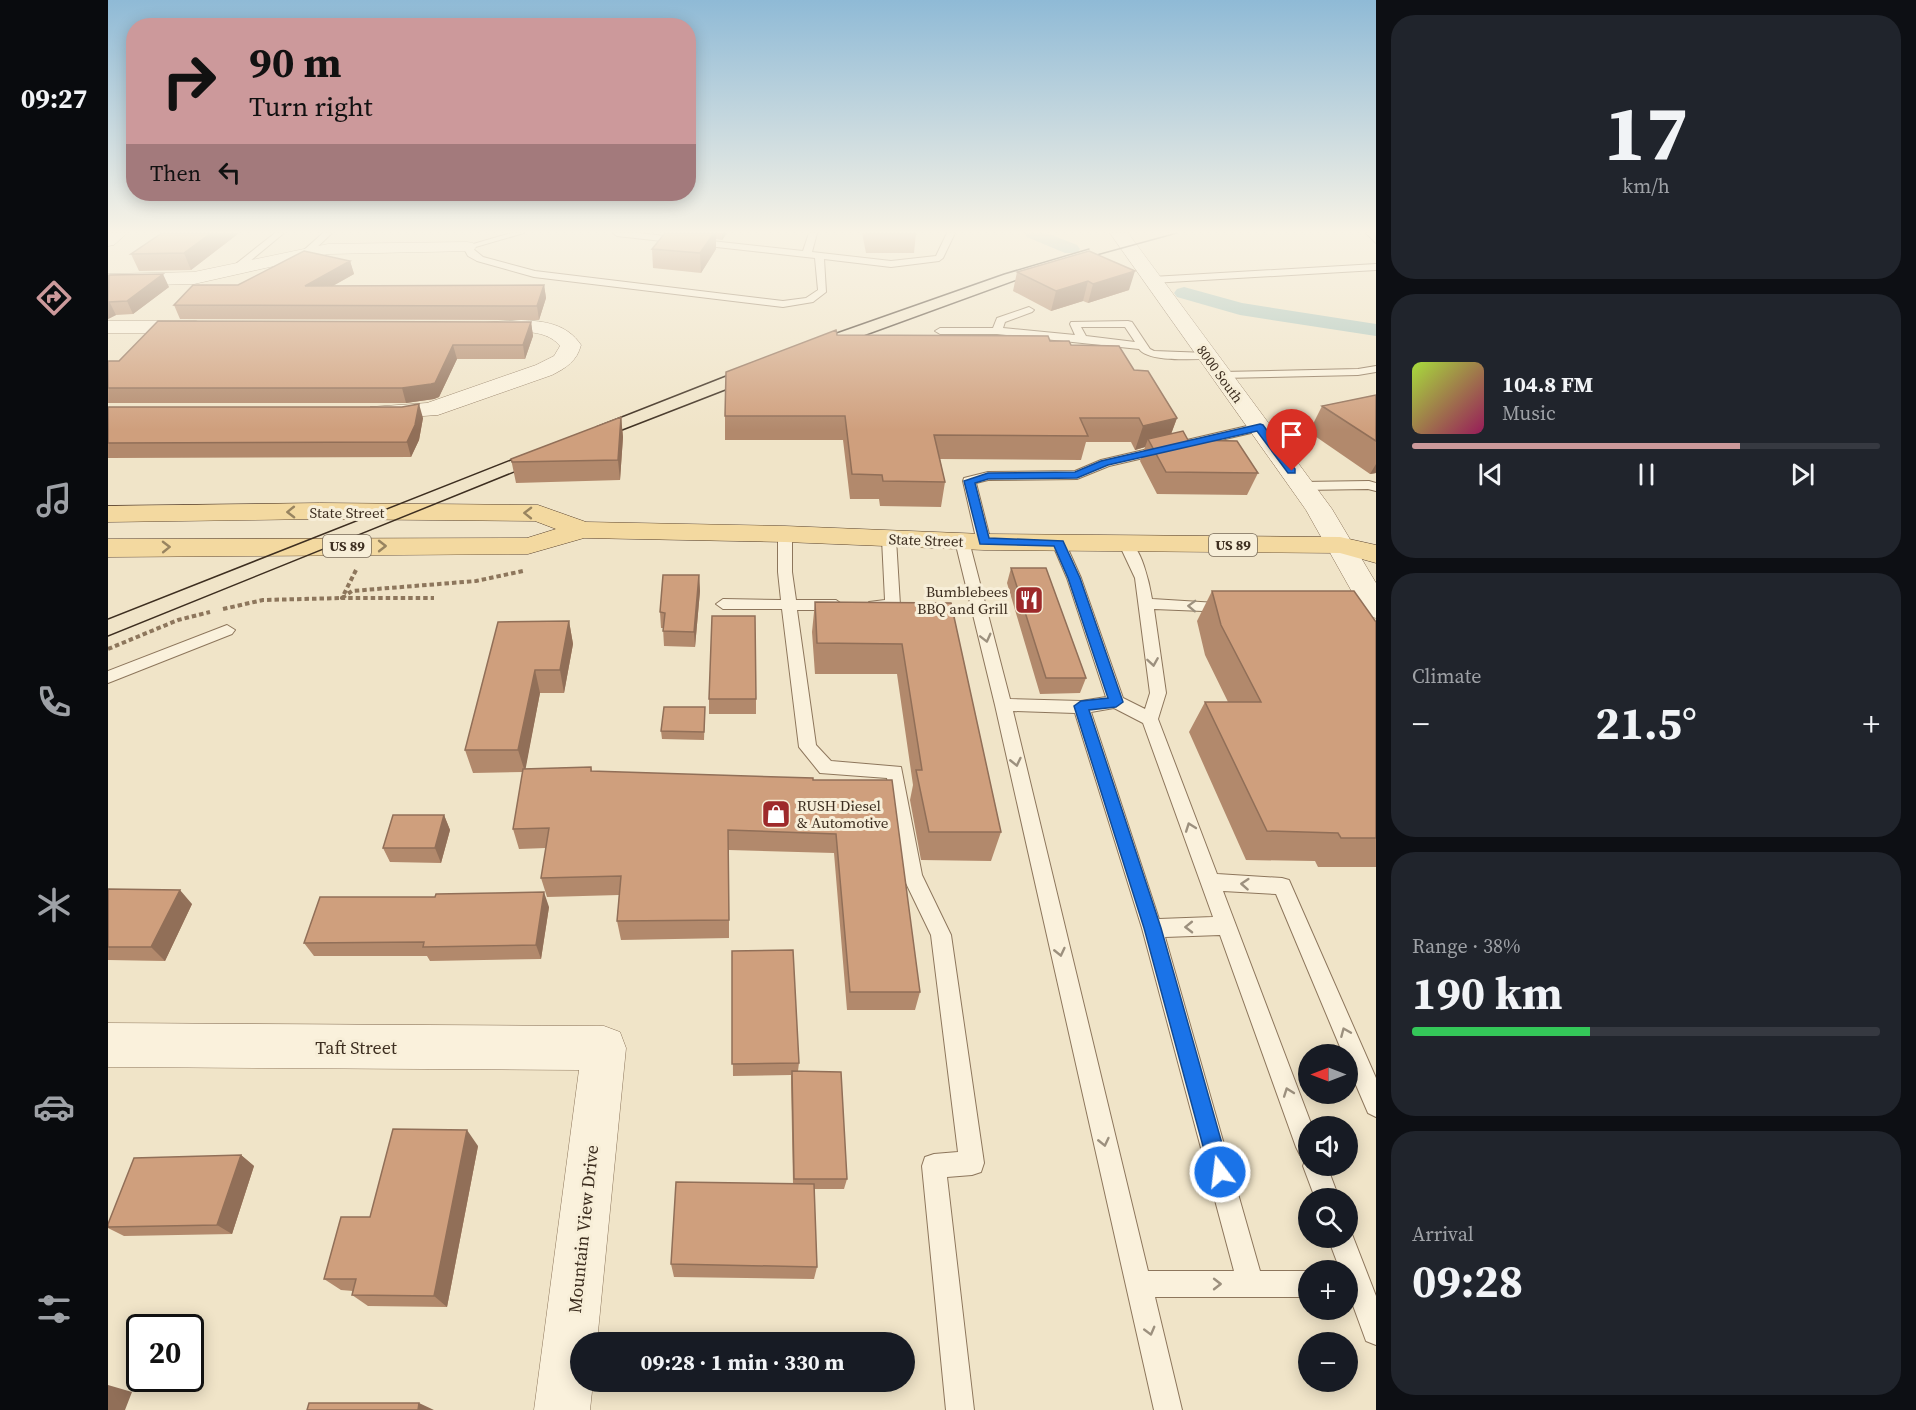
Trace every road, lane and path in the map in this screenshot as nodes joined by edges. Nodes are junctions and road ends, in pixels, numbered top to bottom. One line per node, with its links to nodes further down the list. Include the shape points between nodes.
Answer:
1 (740, 299): 2 (lane, via 783,304)
2 (813, 299)
3 (1166, 299): 12 (street, 8000 South)
4 (1029, 310): 8 (lane, via 1001,320)
5 (217, 327): 9 (street, via 134,327)
6 (468, 327): 15 (street, via 543,328 567,338 571,345 569,354 544,370 439,407)
7 (940, 331): 8 (lane)
8 (997, 331): 10 (lane)
9 (111, 337)
10 (1082, 339): 11 (lane); 11 (lane, via 1075,324 1128,324)
11 (1142, 346): 12 (lane, via 1152,354 1164,356)
12 (1207, 356): 14 (street, 8000 South)
13 (1376, 369): 14 (lane)
14 (1221, 375): 16 (street, 8000 South)
15 (358, 412)
16 (1260, 427): 17 (street, 8000 South); 24 (lane, via 1105,463 1077,475 988,476 969,481)
17 (1302, 486): 18 (lane); 27 (street, 8000 South)
18 (1376, 487)
19 (108, 514): 20 (main road, State Street, one-way to 19, via 538,513)
20 (583, 530): 21 (main road, State Street / US 89); 28 (main road, State Street / US 89, one-way to 20, via 528,546)
21 (785, 534): 23 (main road, State Street / US 89); 36 (lane)
22 (1376, 534): 27 (main road, State Street / US 89)
23 (889, 539): 24 (main road, State Street / US 89); 36 (lane, via 893,605)
24 (973, 541): 25 (main road, State Street / US 89); 43 (lane, one-way to 43)
25 (1059, 543): 26 (main road, State Street / US 89); 42 (lane)
26 (1126, 544): 27 (main road, State Street / US 89); 35 (lane, via 1142,578)
27 (1340, 545): 29 (main road, State Street / US 89); 38 (street, 8000 South)
28 (108, 548)
29 (1376, 554)
30 (357, 570): 32 (path)
31 (526, 570): 32 (path, via 477,581 352,591)
32 (342, 598): 33 (path); 40 (path, via 263,600 178,620)
33 (434, 598)
34 (723, 604): 36 (lane)
35 (1144, 604): 37 (lane, one-way to 35); 45 (lane, one-way to 45, via 1158,693)
36 (789, 605): 59 (lane, via 808,747 826,768 895,772 912,875 941,934 972,1163 934,1166)
37 (1246, 608)
38 (1372, 610)
39 (227, 630): 41 (lane)
40 (108, 649)
41 (108, 677)
42 (1116, 702): 44 (lane); 45 (lane)
43 (1002, 705): 44 (lane); 53 (lane, one-way to 53)
44 (1081, 706): 48 (lane)
45 (1150, 718): 46 (lane, one-way to 45)
46 (1210, 882): 47 (lane); 51 (lane, one-way to 46, via 1282,886)
47 (1227, 926): 48 (lane, one-way to 48); 52 (lane, one-way to 47)
48 (1152, 928): 54 (lane)
49 (108, 1045): 50 (street, Taft Street)
50 (604, 1048): 58 (street, Mountain View Drive)
51 (1376, 1105)
52 (1298, 1120)
53 (1137, 1284): 54 (lane, one-way to 54); 60 (lane, one-way to 60)
54 (1251, 1284): 55 (lane)
55 (1298, 1284)
56 (1358, 1294): 57 (lane)
57 (1376, 1330)
58 (562, 1410)
59 (960, 1410)
60 (1168, 1410)

